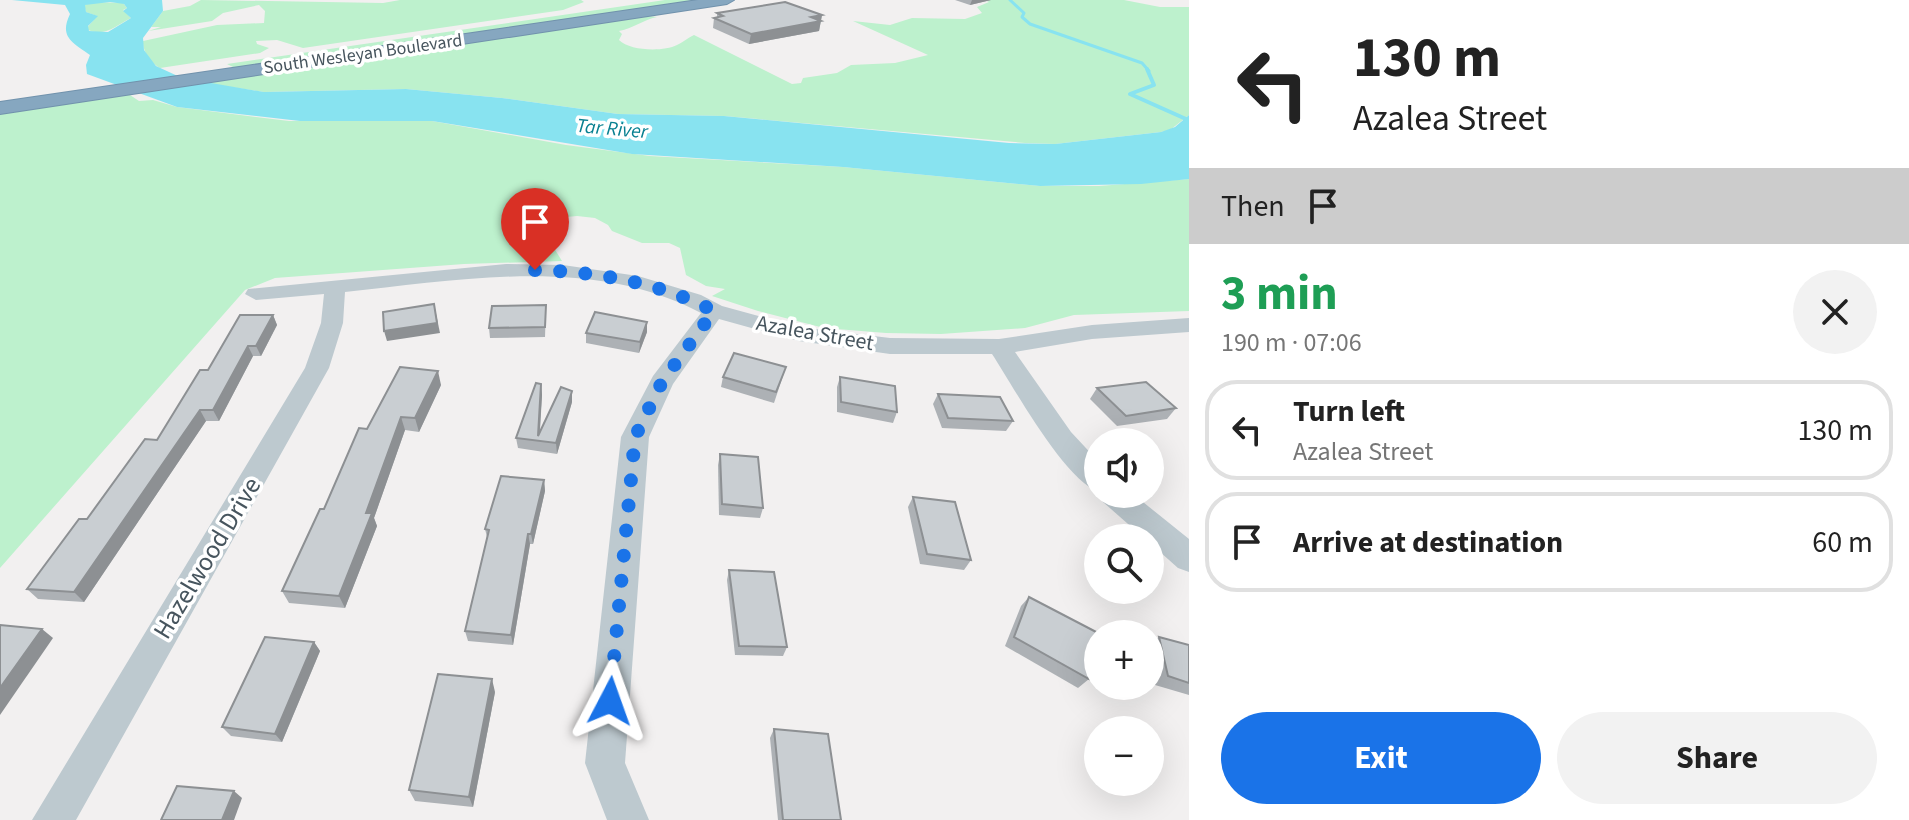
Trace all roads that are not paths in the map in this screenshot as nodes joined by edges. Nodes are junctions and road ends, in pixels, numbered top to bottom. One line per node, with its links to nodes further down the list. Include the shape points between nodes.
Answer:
1 (651, 0): 3 (highway, South Wesleyan Boulevard, via 219,62)
2 (727, 0): 3 (highway, South Wesleyan Boulevard, via 242,72)
3 (56, 92): 4 (highway, South Wesleyan Boulevard); 5 (highway, South Wesleyan Boulevard)
4 (0, 93)
5 (0, 108)
6 (335, 286): 7 (street, Azalea Street); 8 (street, Azalea Street, via 506,270 563,271 638,282); 14 (street, Hazelwood Drive, via 332,323 317,368)
7 (256, 294)
8 (714, 311): 10 (street, Azalea Street, via 840,341); 15 (street, via 662,382 635,437 605,763)
9 (1189, 325): 10 (street, Azalea Street, via 1107,330)
10 (999, 347): 11 (street)
11 (1084, 464)
12 (1130, 508): 13 (street)
13 (1189, 558)
14 (53, 820)
15 (628, 820)

